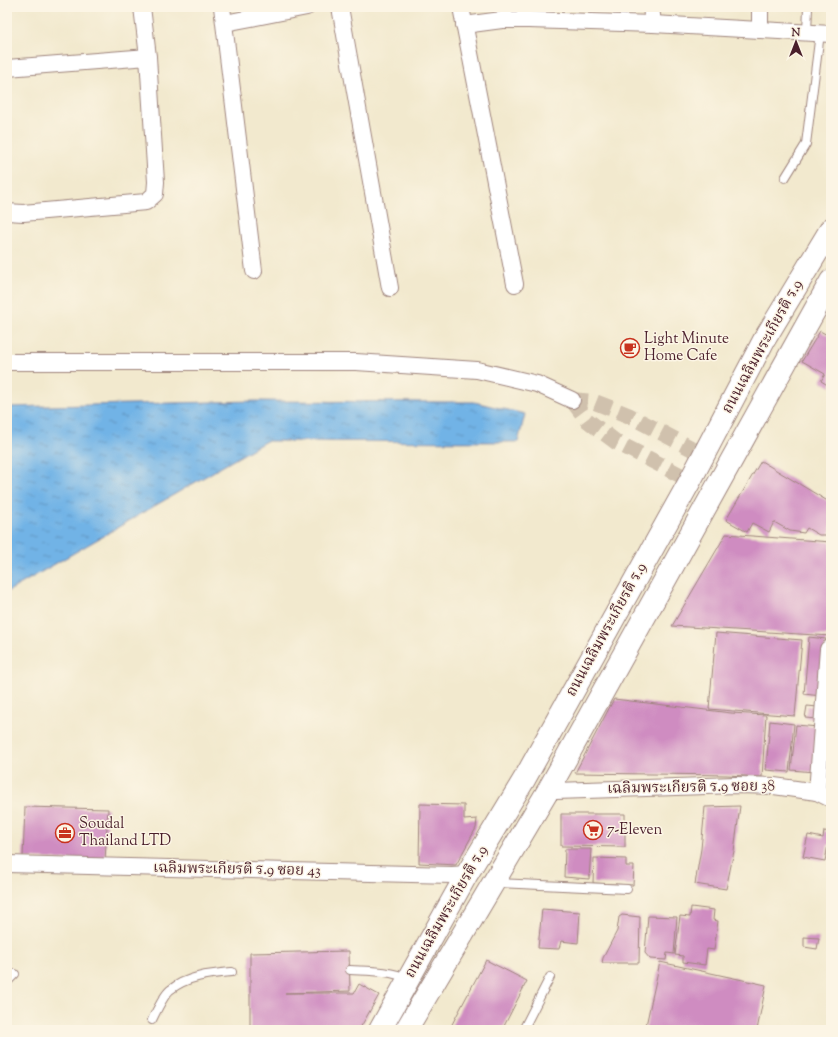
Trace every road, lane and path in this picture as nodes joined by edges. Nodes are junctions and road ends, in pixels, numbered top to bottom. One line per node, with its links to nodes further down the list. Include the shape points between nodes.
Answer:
1 (142, 7): 13 (street)
2 (307, 7): 8 (street)
3 (340, 7): 21 (street)
4 (461, 7): 10 (street)
5 (651, 7): 9 (street)
6 (760, 7): 11 (street)
7 (808, 7): 12 (lane)
8 (223, 15): 18 (street)
9 (653, 24): 10 (street, via 502,20); 11 (street)
10 (464, 25): 20 (street)
11 (760, 30): 12 (street)
12 (819, 33): 15 (lane, via 806,144)
13 (148, 57): 14 (street); 16 (street, via 156,182 154,194 146,202 23,213)
14 (7, 68)
15 (785, 178)
16 (7, 212)
17 (831, 229): 25 (main road, ถนนเฉลิมพระเกียรติ ร.9, via 764,340 690,482)
18 (254, 271)
19 (831, 281): 26 (main road, ถนนเฉลิมพระเกียรติ ร.9)
20 (514, 284)
21 (390, 288)
22 (7, 362): 23 (street, via 356,362 454,368 476,370 537,384)
23 (572, 400)
24 (828, 649): 27 (street)
25 (525, 778): 26 (main road); 30 (main road, ถนนเฉลิมพระเกียรติ ร.9)
26 (549, 789): 27 (street, เฉลิมพระเกียรติ ร.9 ซอย 38, via 556,791 736,785 774,786); 31 (main road, ถนนเฉลิมพระเกียรติ ร.9)
27 (816, 792): 28 (street, เฉลิมพระเกียรติ ร.9 ซอย 38)
28 (831, 799)
29 (7, 864): 30 (street, เฉลิมพระเกียรติ ร.9 ซอย 43)
30 (467, 874): 31 (main road); 37 (main road, ถนนเฉลิมพระเกียรติ ร.9)
31 (492, 883): 32 (lane); 41 (main road, ถนนเฉลิมพระเกียรติ ร.9)
32 (627, 889)
33 (350, 970): 37 (lane, via 399,974)
34 (232, 972): 39 (lane, via 189,979 175,987 169,991)
35 (15, 974): 38 (lane)
36 (550, 977): 42 (lane)
37 (409, 979): 40 (main road, ถนนเฉลิมพระเกียรติ ร.9)
38 (7, 982)
39 (152, 1020)
40 (380, 1030)
41 (406, 1030)
42 (523, 1030)

